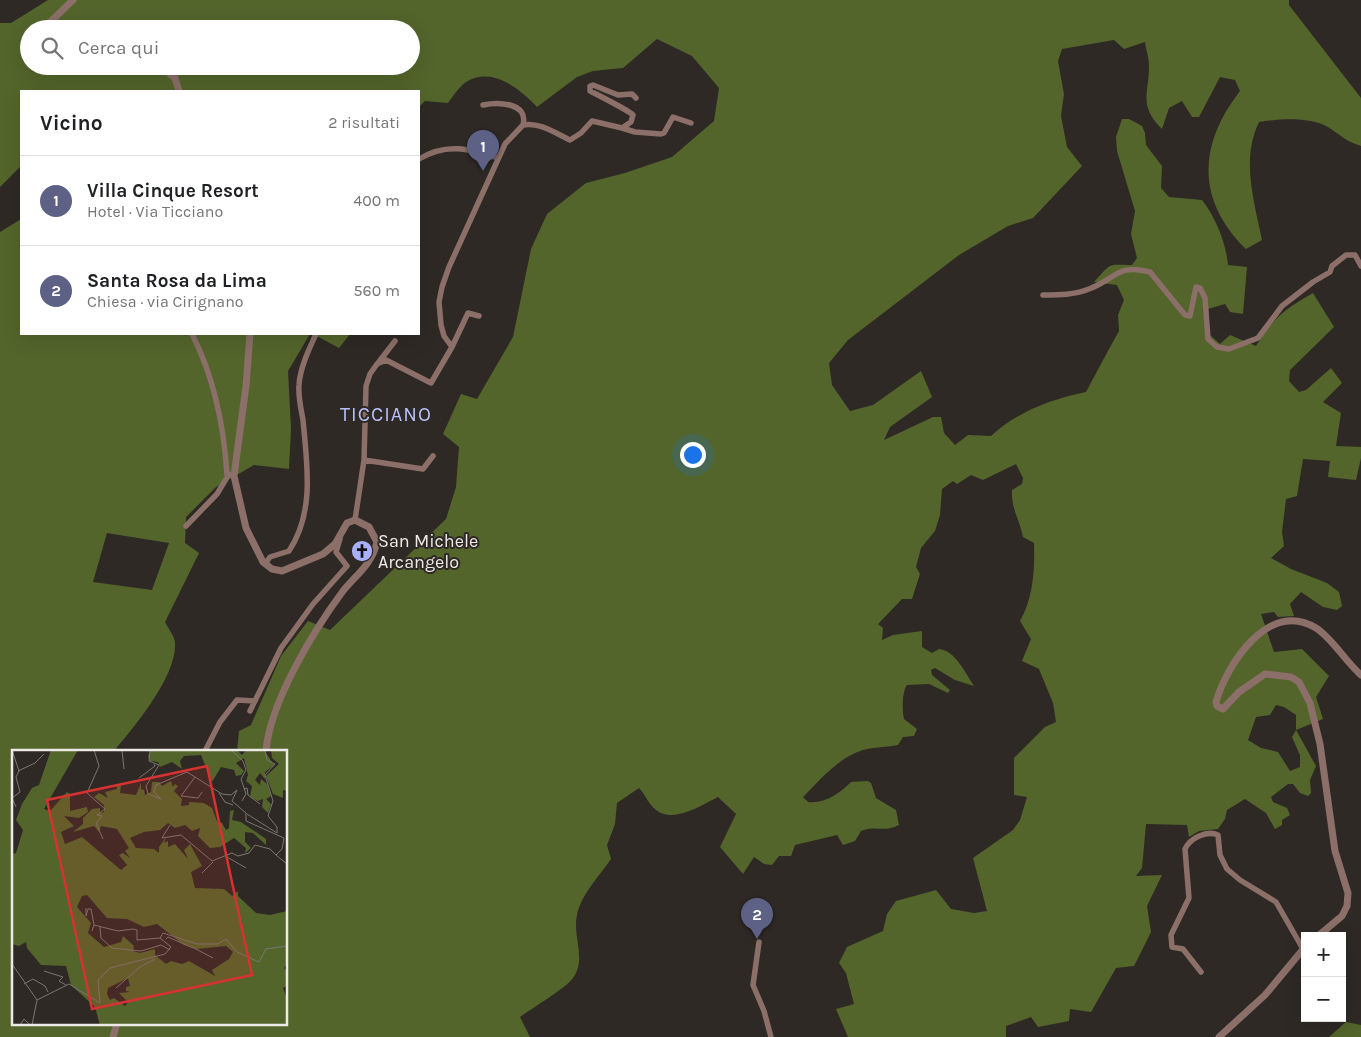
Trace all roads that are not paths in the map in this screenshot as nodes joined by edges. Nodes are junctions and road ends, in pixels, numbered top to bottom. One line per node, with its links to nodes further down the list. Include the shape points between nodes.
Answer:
1 (73, 0): 2 (street)
2 (52, 20)
3 (172, 75): 4 (street)
4 (179, 90)
5 (636, 98): 9 (street, via 632,94 618,94 590,86 590,91 633,114 631,122)
6 (483, 105): 8 (street, via 497,102 517,108 523,114)
7 (691, 123): 9 (street, via 673,117 661,134)
8 (523, 125): 9 (street, via 540,126 570,140 592,121); 11 (street, via 505,144)
9 (622, 128)
10 (420, 158): 11 (street, via 448,147)
11 (498, 158): 19 (street, via 442,287 439,302 441,325)
12 (1361, 266): 13 (street, via 1355,255 1346,254 1330,272 1282,306 1258,338 1229,349 1217,348 1208,339 1205,298 1200,288 1196,287 1190,316 1185,315 1150,272 1126,268 1088,290 1066,295)
13 (1043, 295)
14 (479, 316): 19 (street, via 468,313)
15 (192, 335): 24 (street, via 215,399)
16 (250, 335): 23 (street)
17 (316, 335): 28 (street, via 299,384 308,504 301,531 289,551 270,557)
18 (395, 341): 20 (street)
19 (452, 347): 20 (street, via 431,383 392,362 386,360)
20 (377, 364): 22 (street, via 366,386)
21 (433, 456): 22 (street, via 423,469)
22 (364, 460): 25 (street)
23 (234, 468): 24 (street); 28 (street, via 246,528)
24 (227, 475): 26 (street, via 217,494)
25 (355, 520): 27 (street, via 347,523); 33 (street, via 374,533 377,542 375,554 343,591 294,668 267,736)
26 (186, 526)
27 (341, 531): 28 (street, via 330,550 294,567 272,569); 30 (street, via 343,534 336,552 347,566 312,604 286,641)
28 (265, 564)
29 (1361, 675): 34 (street, via 1317,628 1298,622 1279,623 1262,631 1242,651 1216,702 1223,709 1239,692 1264,674 1292,677 1306,692 1320,744 1335,851 1348,894 1342,916)
30 (255, 701): 31 (street); 32 (street, via 237,700 220,722)
31 (250, 711)
32 (206, 750)
33 (266, 750)
34 (1323, 932)
35 (759, 942): 41 (street, via 753,985)
36 (1301, 943): 38 (street, via 1276,902 1227,869 1220,855 1218,835 1204,835 1191,841 1185,849 1189,898 1170,939 1172,947 1182,949)
37 (1301, 952): 42 (street, via 1265,995)
38 (1201, 972)
39 (117, 1024): 40 (street)
40 (113, 1037)
41 (771, 1037)
42 (1219, 1037)

